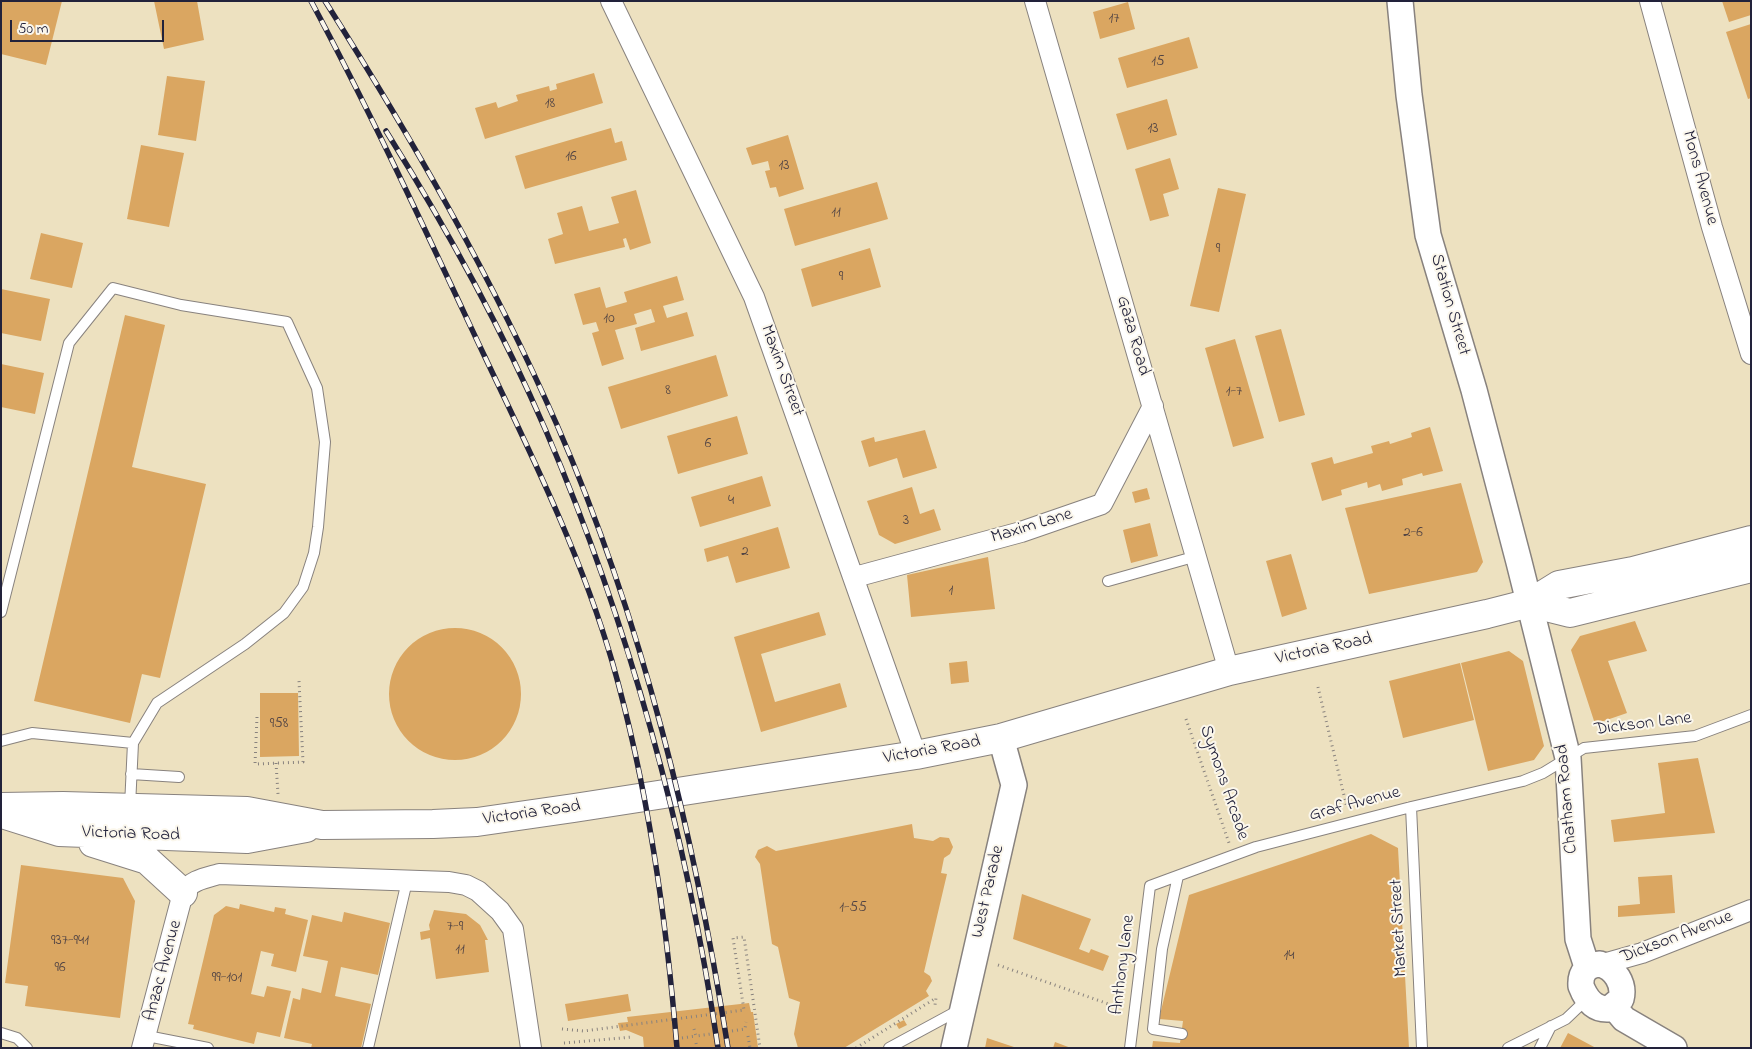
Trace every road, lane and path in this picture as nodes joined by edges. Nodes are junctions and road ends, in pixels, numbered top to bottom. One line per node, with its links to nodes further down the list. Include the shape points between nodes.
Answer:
1 (611, 1): 10 (street, Maxim Street, via 754,296)
2 (1036, 1): 6 (street, Gaza Road)
3 (1400, 1): 12 (street, Station Street, via 1428,235 1474,390)
4 (1650, 1): 5 (street, Mons Avenue, via 1712,227)
5 (1751, 354)
6 (1152, 406): 8 (street, Gaza Road); 10 (street, Maxim Lane, via 1102,504 1021,532)
7 (1751, 540): 12 (highway, Victoria Road, via 1633,571 1559,585)
8 (1197, 556): 11 (lane); 14 (street, Gaza Road)
9 (1751, 568): 12 (highway, Victoria Road, via 1570,613)
10 (854, 577): 23 (street, Maxim Street)
11 (1108, 582)
12 (1530, 603): 14 (highway, Victoria Road); 24 (street, Chatham Road)
13 (1, 612): 22 (lane, via 69,343 113,288 181,305 287,322 317,388 325,442 318,527 303,587 284,613 245,644 157,703)
14 (1229, 671): 20 (highway, Victoria Road)
15 (299, 681): 25 (path, via 303,762)
16 (1318, 687): 33 (path)
17 (1751, 715): 24 (lane, Dickson Lane, via 1695,736 1584,748)
18 (256, 717): 25 (path, via 255,764)
19 (1186, 719): 35 (path, Symons Arcade)
20 (1001, 738): 23 (highway, Victoria Road); 46 (street, West Parade, via 1014,785)
21 (1, 741): 22 (lane, via 32,733)
22 (134, 743): 26 (lane)
23 (916, 755): 32 (highway, Victoria Road, via 477,822 322,825 247,839)
24 (1568, 758): 30 (lane, Graf Avenue, via 1523,781); 42 (street, Chatham Road, via 1578,938)
25 (276, 763): 28 (path)
26 (131, 774): 27 (lane); 32 (lane)
27 (179, 776)
28 (278, 788)
29 (1, 807): 32 (highway, Victoria Road, via 63,806)
30 (1411, 807): 33 (lane, Graf Avenue); 76 (lane, Market Street)
31 (1, 814): 34 (highway, Victoria Road)
32 (128, 822): 34 (highway, Victoria Road)
33 (1351, 823): 35 (lane, Graf Avenue)
34 (59, 832): 39 (highway, via 147,860)
35 (1234, 855): 36 (lane, Graf Avenue)
36 (1178, 876): 38 (lane, Graf Avenue); 55 (lane, via 1162,949 1153,1029)
37 (408, 881): 39 (street, via 219,874 200,879 187,886); 67 (lane); 68 (street, via 466,885 500,911 513,929)
38 (1150, 886): 47 (lane, Anthony Lane)
39 (183, 893): 60 (street, Anzac Avenue)
40 (1751, 910): 42 (street, Dickson Avenue, via 1642,953)
41 (998, 965): 47 (path)
42 (1595, 966): 43 (street, via 1580,980); 45 (street, via 1611,969 1621,985 1621,999)
43 (1588, 998): 45 (street, via 1600,1008); 49 (lane, via 1566,1019)
44 (935, 1005): 72 (path, via 936,998)
45 (1614, 1007): 64 (street, via 1624,1019)
46 (962, 1008): 63 (lane); 74 (street, West Parade)
47 (1135, 1013): 75 (lane, Anthony Lane)
48 (746, 1022): 52 (path, via 746,1029)
49 (1551, 1026): 77 (lane); 78 (lane)
50 (562, 1029): 71 (path, via 592,1030 744,1010 734,938 744,937)
51 (694, 1029): 56 (path)
52 (732, 1031)
53 (1, 1033): 65 (lane, via 17,1038)
54 (710, 1034): 56 (path)
55 (1182, 1034)
56 (696, 1036): 59 (path)
57 (748, 1036): 70 (path)
58 (633, 1037): 61 (path)
59 (682, 1038)
60 (144, 1042): 66 (lane)
61 (564, 1043)
62 (696, 1043): 69 (path)
63 (902, 1044): 73 (lane)
64 (1662, 1044)
65 (27, 1048)
66 (208, 1048)
67 (368, 1048)
68 (531, 1048)
69 (697, 1048)
70 (750, 1048)
71 (760, 1048)
72 (856, 1048)
73 (888, 1048)
74 (954, 1048)
75 (1130, 1048)
76 (1422, 1048)
77 (1508, 1048)
78 (1540, 1048)

